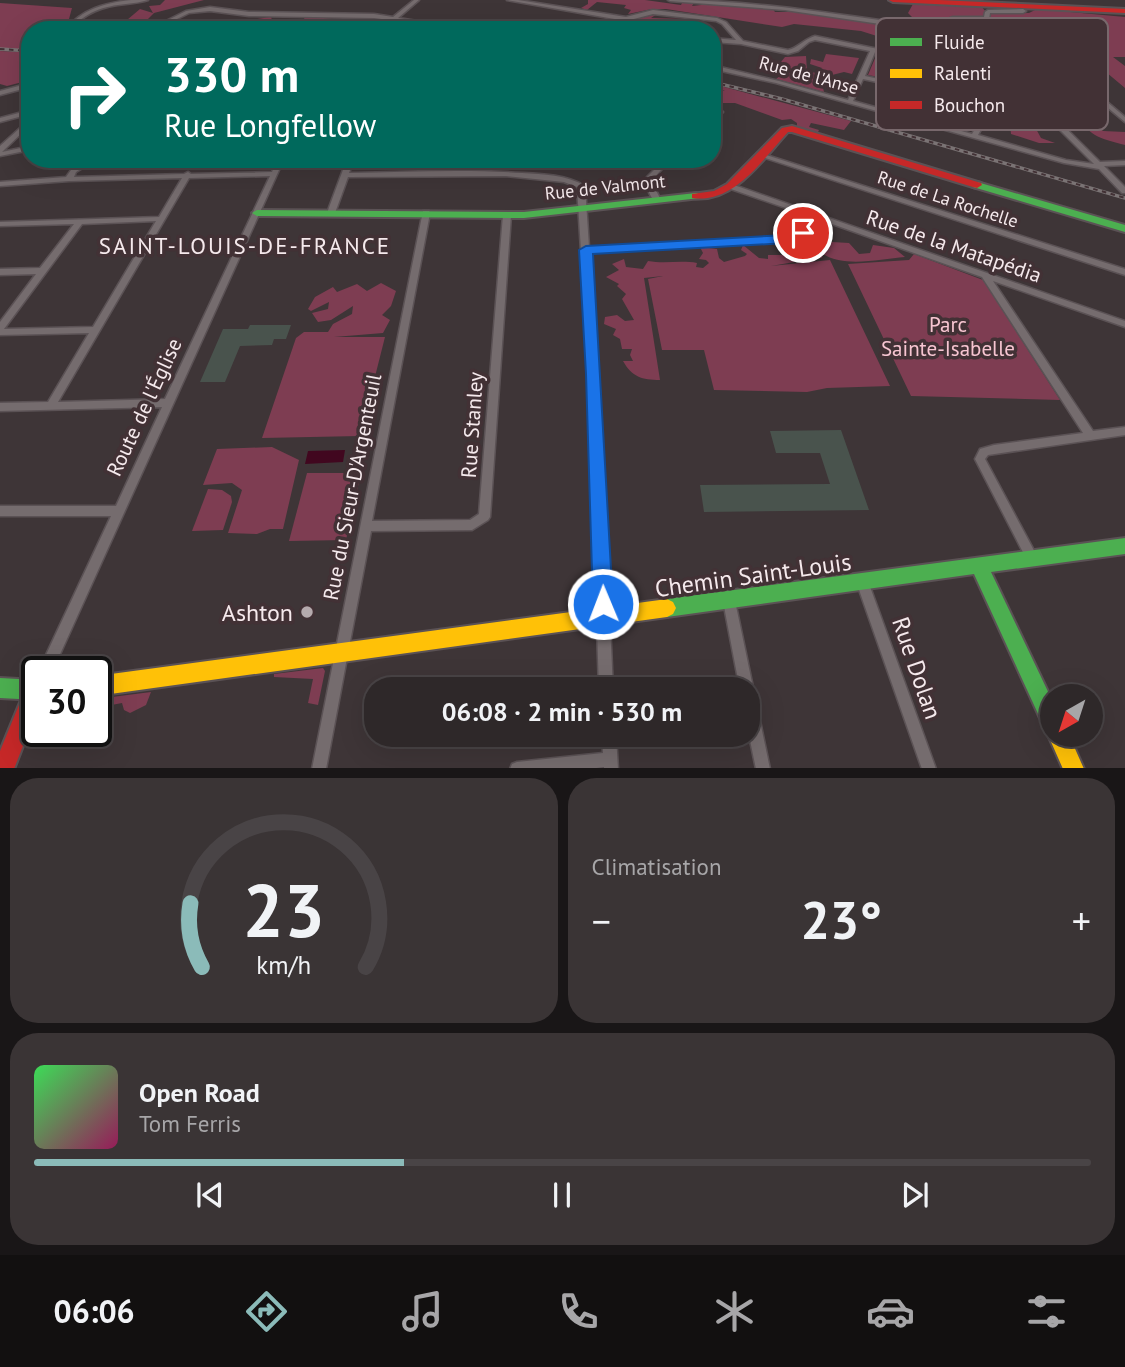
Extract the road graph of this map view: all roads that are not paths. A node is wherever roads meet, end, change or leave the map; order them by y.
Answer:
1 (146, 0) edge
2 (418, 0) edge
3 (509, 0) edge
4 (670, 0) edge
5 (892, 0) edge
6 (1019, 6) edge
7 (1125, 9) edge
8 (986, 18) edge
9 (395, 19) junction
10 (626, 19) joint
11 (75, 21) edge
12 (169, 21) edge
13 (392, 21) edge
14 (409, 21) edge
15 (719, 21) edge
16 (876, 21) edge
17 (721, 22) edge
18 (721, 41) edge
19 (741, 43) junction
20 (873, 51) junction
21 (876, 51) edge
22 (721, 69) edge
23 (861, 77) junction
24 (876, 80) edge
25 (21, 87) edge
26 (0, 93) edge
27 (850, 102) junction
28 (1108, 106) edge
29 (876, 109) edge
30 (21, 114) edge
31 (0, 120) edge
32 (1125, 120) edge
33 (21, 130) edge
34 (952, 130) edge
35 (977, 130) edge
36 (1063, 130) edge
37 (974, 136) junction
38 (21, 149) edge
39 (0, 152) edge
40 (761, 155) junction
41 (1125, 163) edge
42 (1099, 166) junction
43 (78, 168) edge
44 (277, 168) edge
45 (348, 168) edge
46 (660, 168) edge
47 (188, 174) junction
48 (274, 174) junction
49 (345, 176) junction
50 (69, 179) junction
51 (0, 184) edge
52 (731, 187) junction
53 (1125, 191) edge
54 (657, 200) junction
55 (582, 209) junction
56 (257, 213) junction
57 (331, 213) junction
58 (426, 213) junction
59 (507, 215) junction
60 (816, 217) junction
61 (161, 219) junction
62 (80, 221) junction
63 (0, 224) edge
64 (1125, 229) edge
65 (586, 250) junction
66 (41, 271) junction
67 (0, 272) edge
68 (1125, 272) edge
69 (985, 275) junction
70 (1125, 324) edge
71 (0, 330) edge
72 (95, 330) junction
73 (169, 403) junction
74 (51, 405) junction
75 (0, 407) edge
76 (1125, 431) edge
77 (1090, 435) junction
78 (0, 511) edge
79 (120, 511) junction
80 (365, 526) junction
81 (1125, 546) edge
82 (1032, 558) junction
83 (979, 566) junction
84 (863, 583) junction
85 (729, 601) junction
86 (601, 618) junction
87 (341, 654) junction
88 (52, 656) edge
89 (605, 677) edge
90 (744, 677) edge
91 (112, 684) edge
92 (0, 688) edge
93 (21, 689) edge
94 (1040, 696) edge
95 (21, 725) edge
96 (759, 747) edge
97 (1064, 747) edge
98 (611, 764) edge
99 (3, 768) edge
100 (319, 768) edge
101 (517, 768) edge
102 (763, 768) edge
103 (929, 768) edge
104 (1074, 768) edge

1 - 11 street
2 - 9 street
3 - 10 street
4 - 16 street
5 - 7 street
6 - 7 street
6 - 8 street
9 - 12 street
9 - 13 street
9 - 14 street
10 - 15 street
17 - 19 street
18 - 19 street
19 - 20 street
20 - 21 street
20 - 23 street
22 - 27 street, Rue de l'Anse
23 - 24 street
23 - 27 street
25 - 26 street
27 - 29 street, Rue de l'Anse
28 - 32 street
30 - 31 street
33 - 39 street
34 - 37 street, Rue de l'Anse
35 - 37 street
36 - 42 street
37 - 42 street, Rue de l'Anse
38 - 39 street
40 - 52 street
40 - 64 street
40 - 68 street, Rue de La Rochelle
41 - 42 street, Rue de l'Anse
42 - 53 street
43 - 50 street
44 - 48 street, Route de l'Église
45 - 49 street
46 - 54 street
47 - 48 street
47 - 50 street
47 - 61 street
48 - 56 street, Route de l'Église
49 - 55 street
49 - 57 street
50 - 51 street
52 - 54 street, Rue de Valmont
52 - 60 street, Rue de la Matapédia
54 - 55 street, Rue de Valmont
55 - 59 street, Rue de Valmont
55 - 65 street
56 - 57 street, Rue de Valmont
56 - 73 street, Route de l'Église
57 - 58 street, Rue de Valmont
58 - 59 street, Rue de Valmont
58 - 80 street, Rue du Sieur-D'Argenteuil
59 - 80 street, Rue Stanley
60 - 65 street
60 - 69 street, Rue de la Matapédia
61 - 62 street
61 - 72 street
62 - 63 street
62 - 66 street
65 - 86 street
66 - 67 street
66 - 71 street
69 - 70 street, Rue de la Matapédia
69 - 77 street
71 - 72 street
72 - 74 street
73 - 74 street
73 - 79 street, Route de l'Église
74 - 75 street
76 - 77 street
77 - 82 street
78 - 79 street
79 - 88 street, Route de l'Église
80 - 87 street, Rue du Sieur-D'Argenteuil
81 - 82 street, Chemin Saint-Louis
82 - 83 street, Chemin Saint-Louis
83 - 84 street, Chemin Saint-Louis
83 - 94 street
84 - 85 street, Chemin Saint-Louis
84 - 103 street, Rue Dolan
85 - 86 street, Chemin Saint-Louis
85 - 90 street
86 - 87 street, Chemin Saint-Louis
86 - 89 street
87 - 91 street, Chemin Saint-Louis
87 - 100 street, Rue du Sieur-D'Argenteuil
92 - 93 street
95 - 99 street
96 - 102 street
97 - 104 street
98 - 101 street

